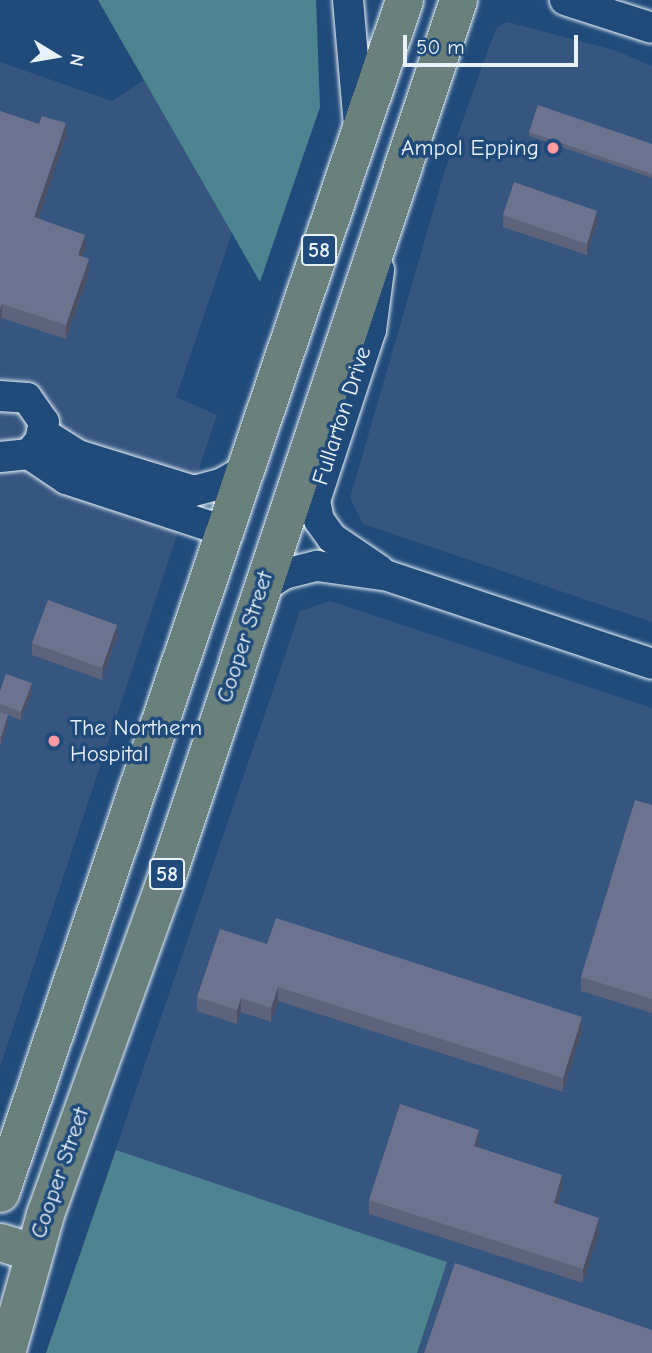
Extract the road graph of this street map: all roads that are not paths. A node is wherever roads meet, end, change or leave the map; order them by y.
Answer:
1 (348, 0) edge
2 (404, 0) edge
3 (458, 0) edge
4 (565, 0) edge
5 (652, 28) edge
6 (359, 129) junction
7 (384, 222) junction
8 (0, 396) edge
9 (24, 448) edge
10 (242, 472) junction
11 (292, 492) junction
12 (223, 531) junction
13 (388, 576) junction
14 (261, 589) junction
15 (652, 664) edge
16 (6, 1164) edge
17 (0, 1193) edge
18 (16, 1247) edge
19 (12, 1285) edge
20 (6, 1353) edge

1 - 6 street
2 - 6 main road, 58
3 - 7 main road, Cooper Street / 58
4 - 5 street
6 - 10 main road, 58
7 - 11 main road, Cooper Street / 58
7 - 13 street, Fullarton Drive
8 - 9 street
9 - 10 street
9 - 12 street
10 - 12 main road, 58
11 - 12 main road
11 - 14 main road, Cooper Street / 58
12 - 16 main road, 58
13 - 14 street, Fullarton Drive
13 - 15 street, Fullarton Drive
14 - 18 main road, Cooper Street / 58
16 - 17 main road, 58
18 - 19 main road, Cooper Street / 58
19 - 20 main road, Cooper Street / 58

